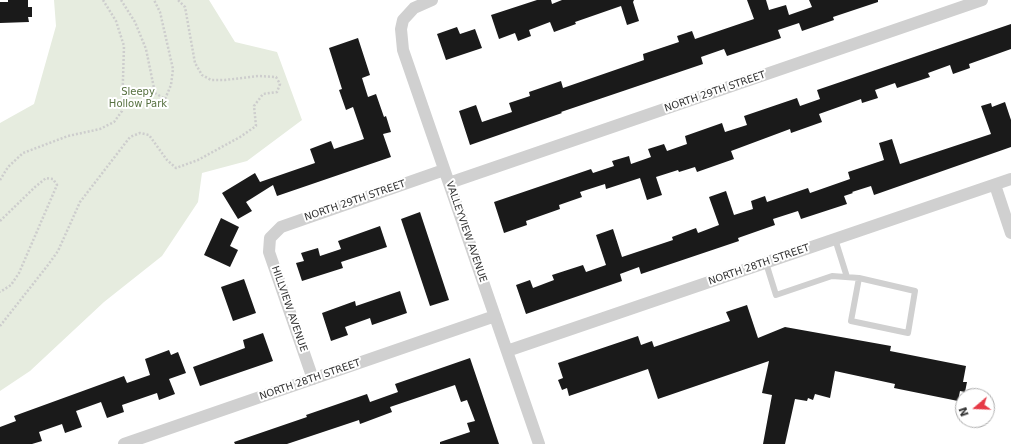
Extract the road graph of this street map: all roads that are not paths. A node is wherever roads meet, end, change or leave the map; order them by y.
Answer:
1 (432, 0) edge
2 (982, 0) edge
3 (444, 170) junction
4 (1011, 179) edge
5 (449, 183) junction
6 (994, 185) junction
7 (1011, 233) edge
8 (270, 238) joint
9 (835, 239) junction
10 (766, 263) junction
11 (846, 277) junction
12 (859, 278) junction
13 (495, 316) junction
14 (507, 351) junction
15 (313, 379) junction
16 (124, 444) edge
17 (539, 444) edge

1 - 3 street, VALLEYVIEW AVENUE
2 - 5 street, NORTH 29TH STREET
3 - 5 street, VALLEYVIEW AVENUE
3 - 8 street, NORTH 29TH STREET
4 - 6 street, NORTH 28TH STREET
5 - 13 street, VALLEYVIEW AVENUE
6 - 7 street
6 - 9 street, NORTH 28TH STREET
8 - 15 street, HILLVIEW AVENUE
9 - 10 street, NORTH 28TH STREET
9 - 11 lane
10 - 11 lane
10 - 14 street, NORTH 28TH STREET
11 - 12 lane
12 - 12 lane
13 - 14 street, VALLEYVIEW AVENUE
13 - 15 street, NORTH 28TH STREET
14 - 17 street, VALLEYVIEW AVENUE
15 - 16 street, NORTH 28TH STREET

